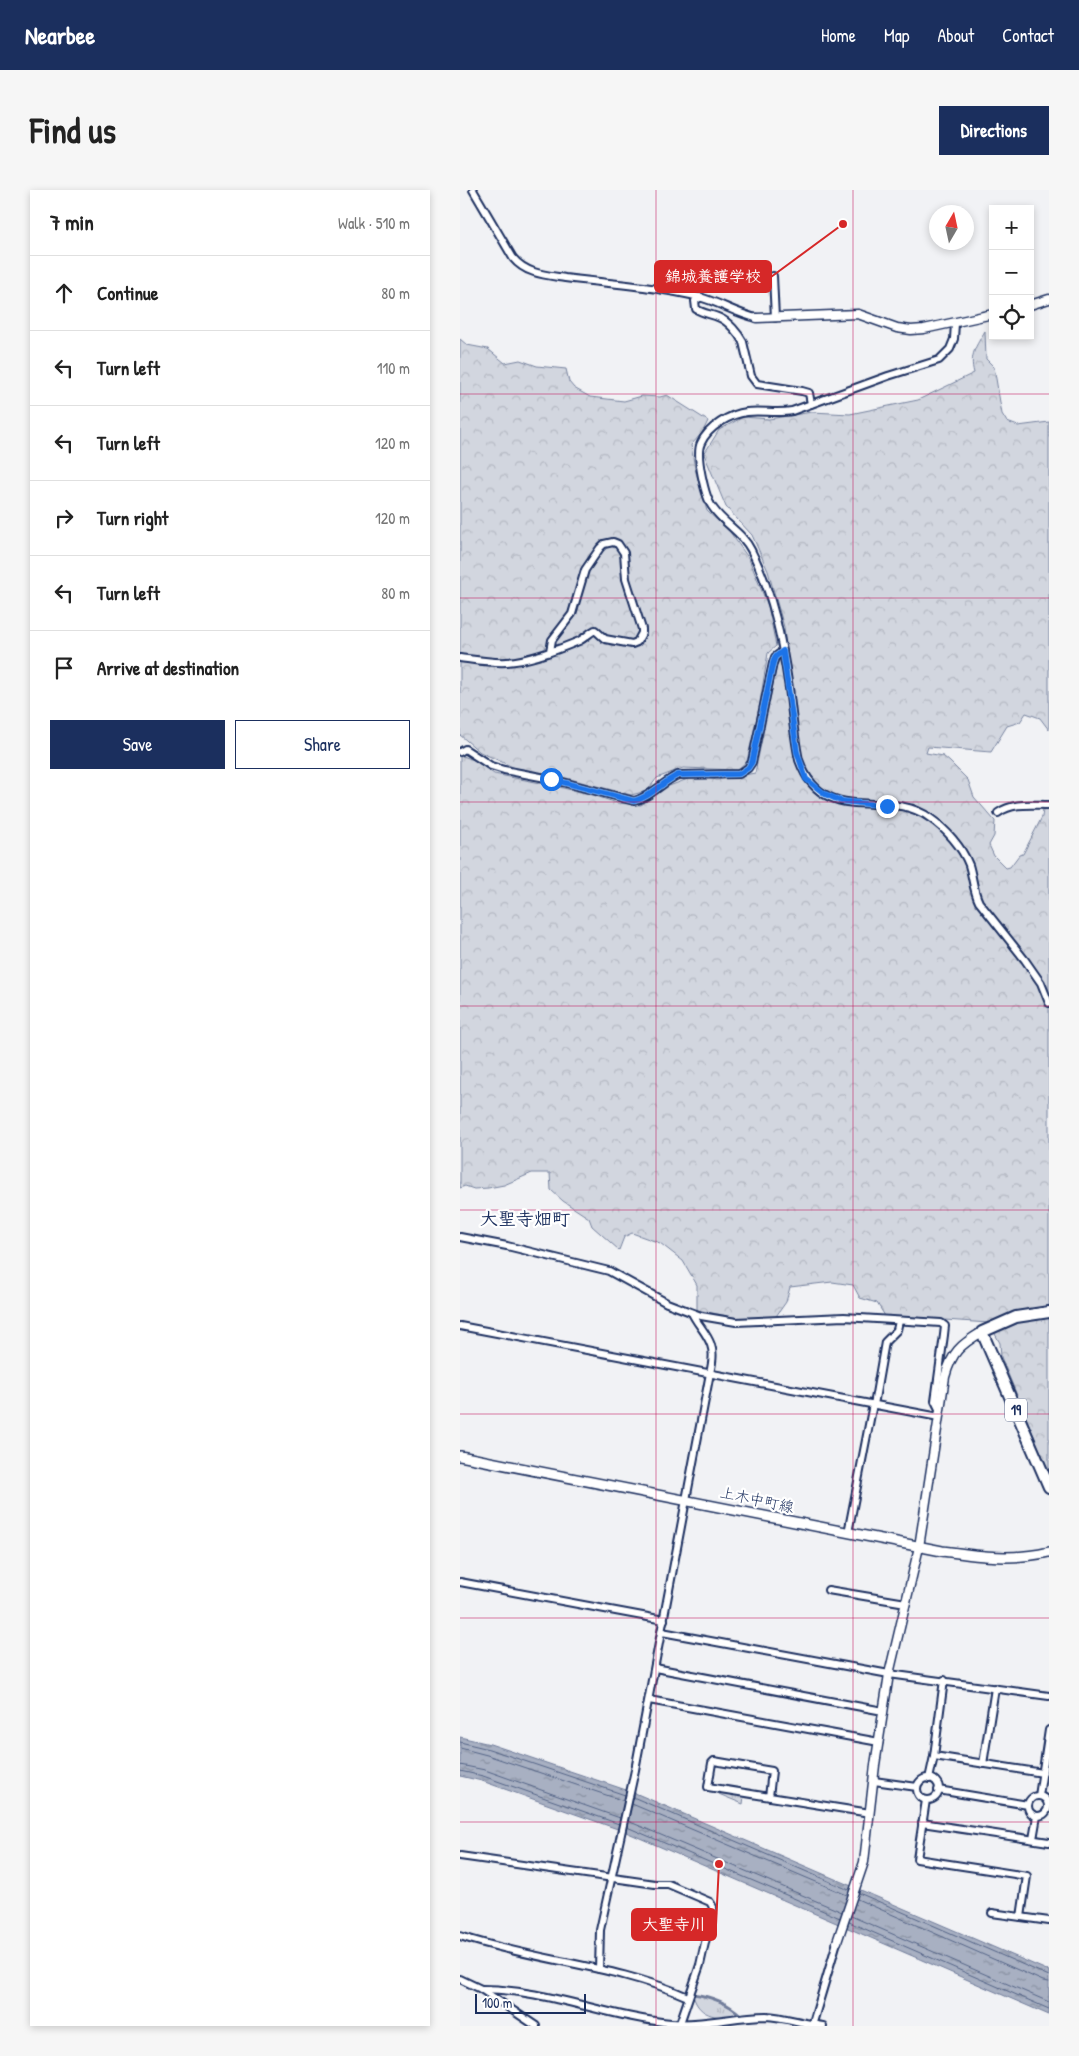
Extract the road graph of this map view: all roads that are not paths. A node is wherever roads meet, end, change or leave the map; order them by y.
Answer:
1 (473, 190) edge
2 (773, 276) dead end
3 (700, 297) junction
4 (1049, 299) edge
5 (1034, 304) edge
6 (989, 315) edge
7 (757, 318) joint
8 (775, 318) junction
9 (955, 323) junction
10 (811, 404) junction
11 (550, 651) junction
12 (783, 651) junction
13 (460, 658) edge
14 (460, 752) edge
15 (1049, 805) edge
16 (998, 813) dead end
17 (1049, 1003) edge
18 (460, 1237) edge
19 (1049, 1312) edge
20 (692, 1313) junction
21 (900, 1321) junction
22 (460, 1326) edge
23 (982, 1332) junction
24 (710, 1373) junction
25 (873, 1404) junction
26 (940, 1414) junction
27 (460, 1456) edge
28 (1049, 1487) edge
29 (687, 1500) junction
30 (848, 1533) junction
31 (919, 1547) junction
32 (1049, 1552) edge
33 (460, 1582) edge
34 (828, 1590) dead end
35 (906, 1603) junction
36 (664, 1620) junction
37 (662, 1632) junction
38 (655, 1668) junction
39 (889, 1674) junction
40 (944, 1680) junction
41 (995, 1688) junction
42 (1049, 1696) edge
43 (649, 1700) junction
44 (883, 1710) junction
45 (1049, 1730) edge
46 (879, 1742) junction
47 (934, 1756) junction
48 (983, 1764) junction
49 (1043, 1773) junction
50 (929, 1779) junction
51 (874, 1781) junction
52 (917, 1787) junction
53 (938, 1790) junction
54 (1039, 1796) junction
55 (769, 1797) junction
56 (926, 1800) junction
57 (1028, 1804) junction
58 (1049, 1807) edge
59 (870, 1813) junction
60 (1037, 1816) junction
61 (922, 1823) junction
62 (1033, 1839) junction
63 (1049, 1842) edge
64 (460, 1856) edge
65 (610, 1878) junction
66 (992, 1913) dead end
67 (1021, 1917) junction
68 (1049, 1921) edge
69 (460, 1936) edge
70 (838, 1942) joint
71 (599, 1969) junction
72 (460, 1979) edge
73 (481, 1989) junction
74 (688, 1997) junction
75 (680, 2024) junction
76 (812, 2025) edge
77 (536, 2026) edge
78 (823, 2026) edge

1 - 3 street
2 - 8 street
3 - 7 street
3 - 10 street
4 - 5 street
6 - 9 street
7 - 8 street
8 - 9 street
9 - 10 street
10 - 12 street
11 - 11 street
11 - 13 street
12 - 14 street
12 - 17 street
15 - 16 street
18 - 20 street
19 - 23 main road
20 - 21 street
20 - 24 street
21 - 25 street
21 - 26 street
22 - 24 street
23 - 26 street
23 - 28 main road, 19
24 - 25 street
24 - 29 street
25 - 26 street
25 - 30 street
26 - 31 street
27 - 29 main road, 上木中町線
29 - 30 main road, 上木中町線
29 - 36 street
30 - 31 main road, 上木中町線
31 - 32 main road, 上木中町線
31 - 35 street
33 - 36 street
34 - 35 street
35 - 39 street
36 - 37 street
37 - 38 street
37 - 39 street
38 - 43 street
38 - 44 street
39 - 40 street
39 - 44 street
40 - 41 street
40 - 47 street
41 - 42 street
41 - 48 street
43 - 46 street
43 - 65 street
44 - 46 street
45 - 49 street
46 - 51 street
47 - 48 street
47 - 50 street
48 - 49 street
49 - 54 street
50 - 52 street
50 - 53 street
51 - 52 street
51 - 59 street
52 - 56 street
53 - 56 street
53 - 57 street
54 - 57 street
54 - 58 street
55 - 55 street
55 - 59 street
56 - 61 street
57 - 60 street
58 - 60 street
59 - 70 street
60 - 62 street
61 - 62 street
61 - 67 street
62 - 63 street
64 - 65 street
65 - 71 street
65 - 74 street
66 - 67 street
67 - 68 street
69 - 71 street
70 - 76 street
71 - 74 street
72 - 73 street
73 - 75 street
73 - 77 street
74 - 75 street
75 - 76 street
76 - 78 street

